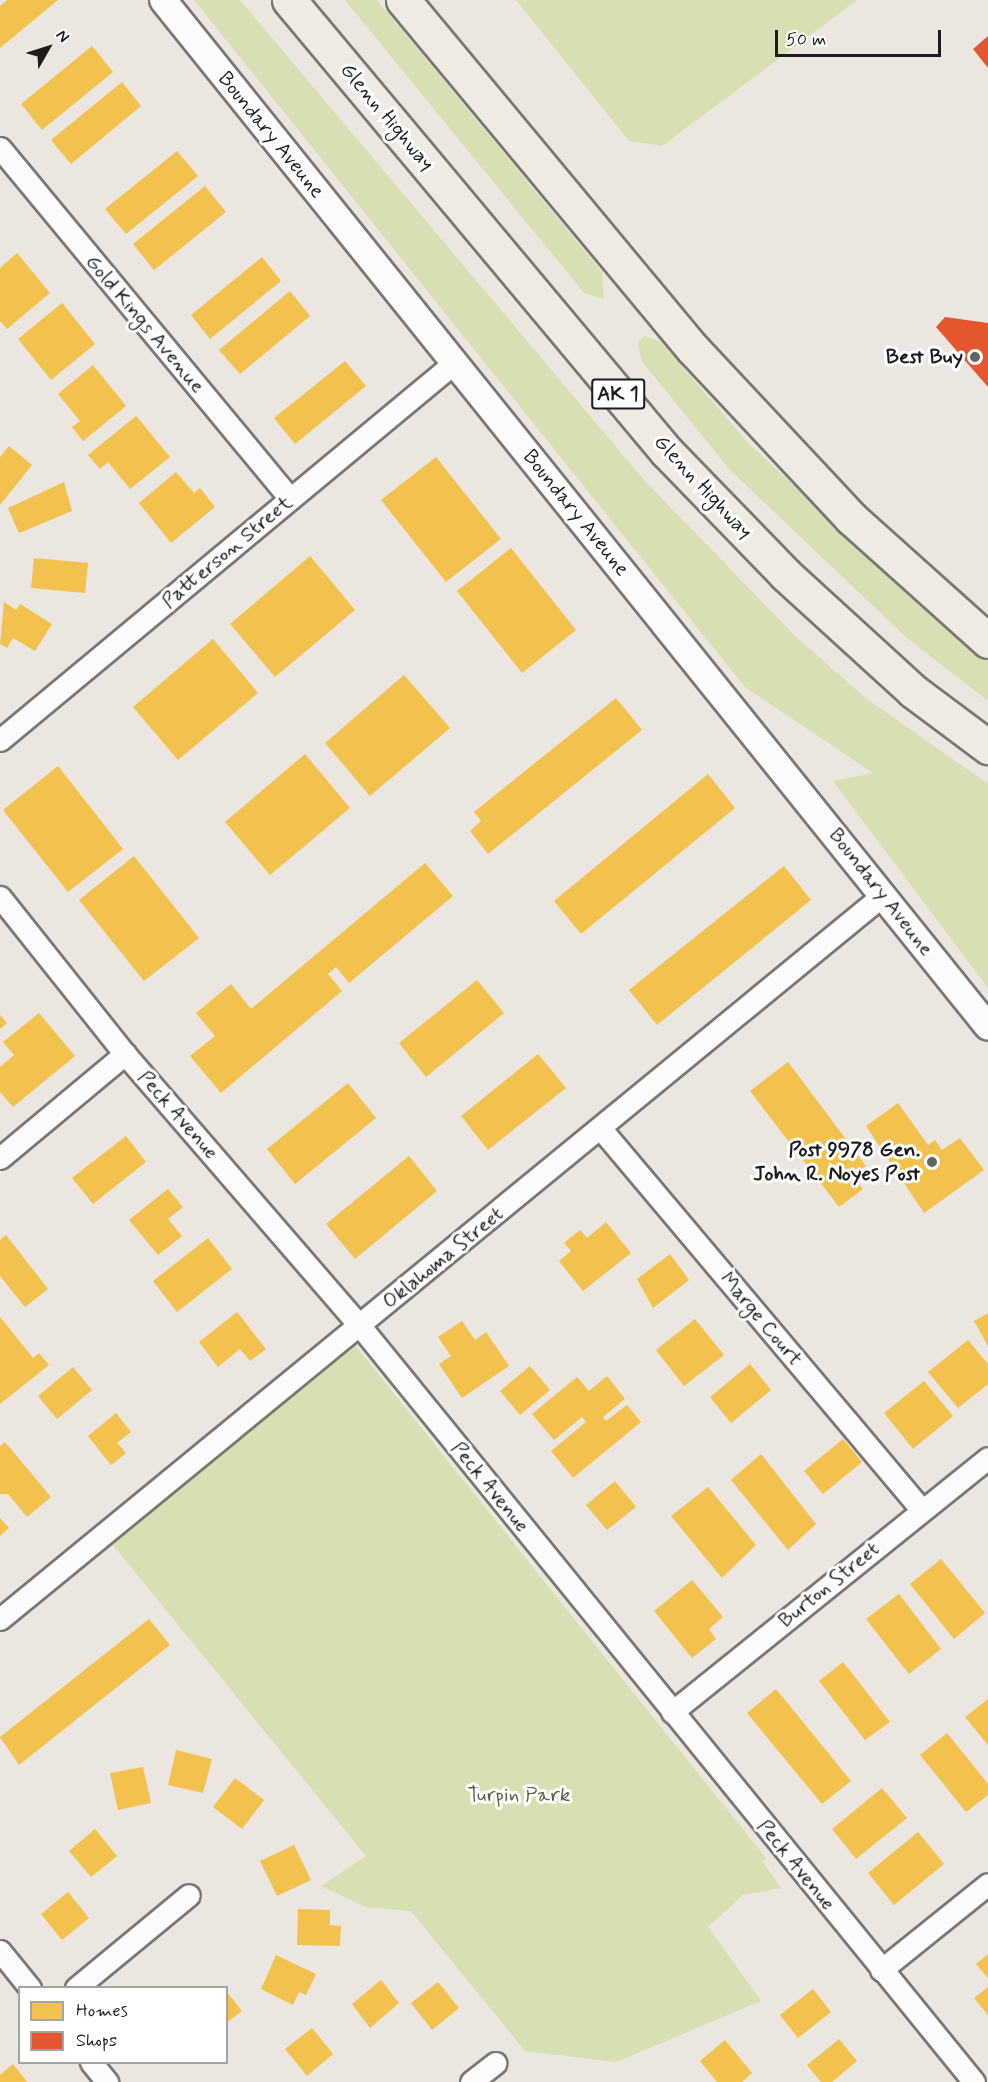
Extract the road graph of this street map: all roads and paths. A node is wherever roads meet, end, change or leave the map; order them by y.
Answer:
1 (163, 0) edge
2 (289, 0) edge
3 (403, 0) edge
4 (0, 148) edge
5 (454, 363) junction
6 (290, 499) junction
7 (988, 641) edge
8 (0, 740) edge
9 (988, 747) edge
10 (883, 895) junction
11 (0, 897) edge
12 (988, 1027) edge
13 (126, 1054) junction
14 (601, 1129) junction
15 (0, 1158) edge
16 (360, 1326) junction
17 (988, 1458) edge
18 (922, 1509) junction
19 (0, 1619) edge
20 (672, 1713) junction
21 (988, 1884) edge
22 (189, 1895) dead end
23 (0, 1951) edge
24 (881, 1970) junction
25 (28, 1986) edge
26 (78, 1986) edge
27 (495, 2063) dead end
28 (93, 2064) edge
29 (107, 2082) edge
30 (471, 2082) edge
31 (974, 2082) edge

1 - 5 street, Boundary Aveune
2 - 9 highway, Glenn Highway / AK 1
3 - 7 highway
4 - 6 street, Gold Kings Avenue
5 - 6 street, Patterson Street
5 - 10 street, Boundary Aveune
6 - 8 street, Patterson Street
10 - 12 street, Boundary Aveune
10 - 14 street, Oklahoma Street
11 - 13 street, Peck Avenue
13 - 15 street
13 - 16 street, Peck Avenue
14 - 16 street, Oklahoma Street
14 - 18 street, Marge Court
16 - 19 street, Oklahoma Street
16 - 20 street, Peck Avenue
17 - 18 street, Burton Street
18 - 20 street, Burton Street
20 - 24 street, Peck Avenue
21 - 24 street
22 - 26 street
23 - 25 street
24 - 31 street, Peck Avenue
27 - 30 street
28 - 29 street

